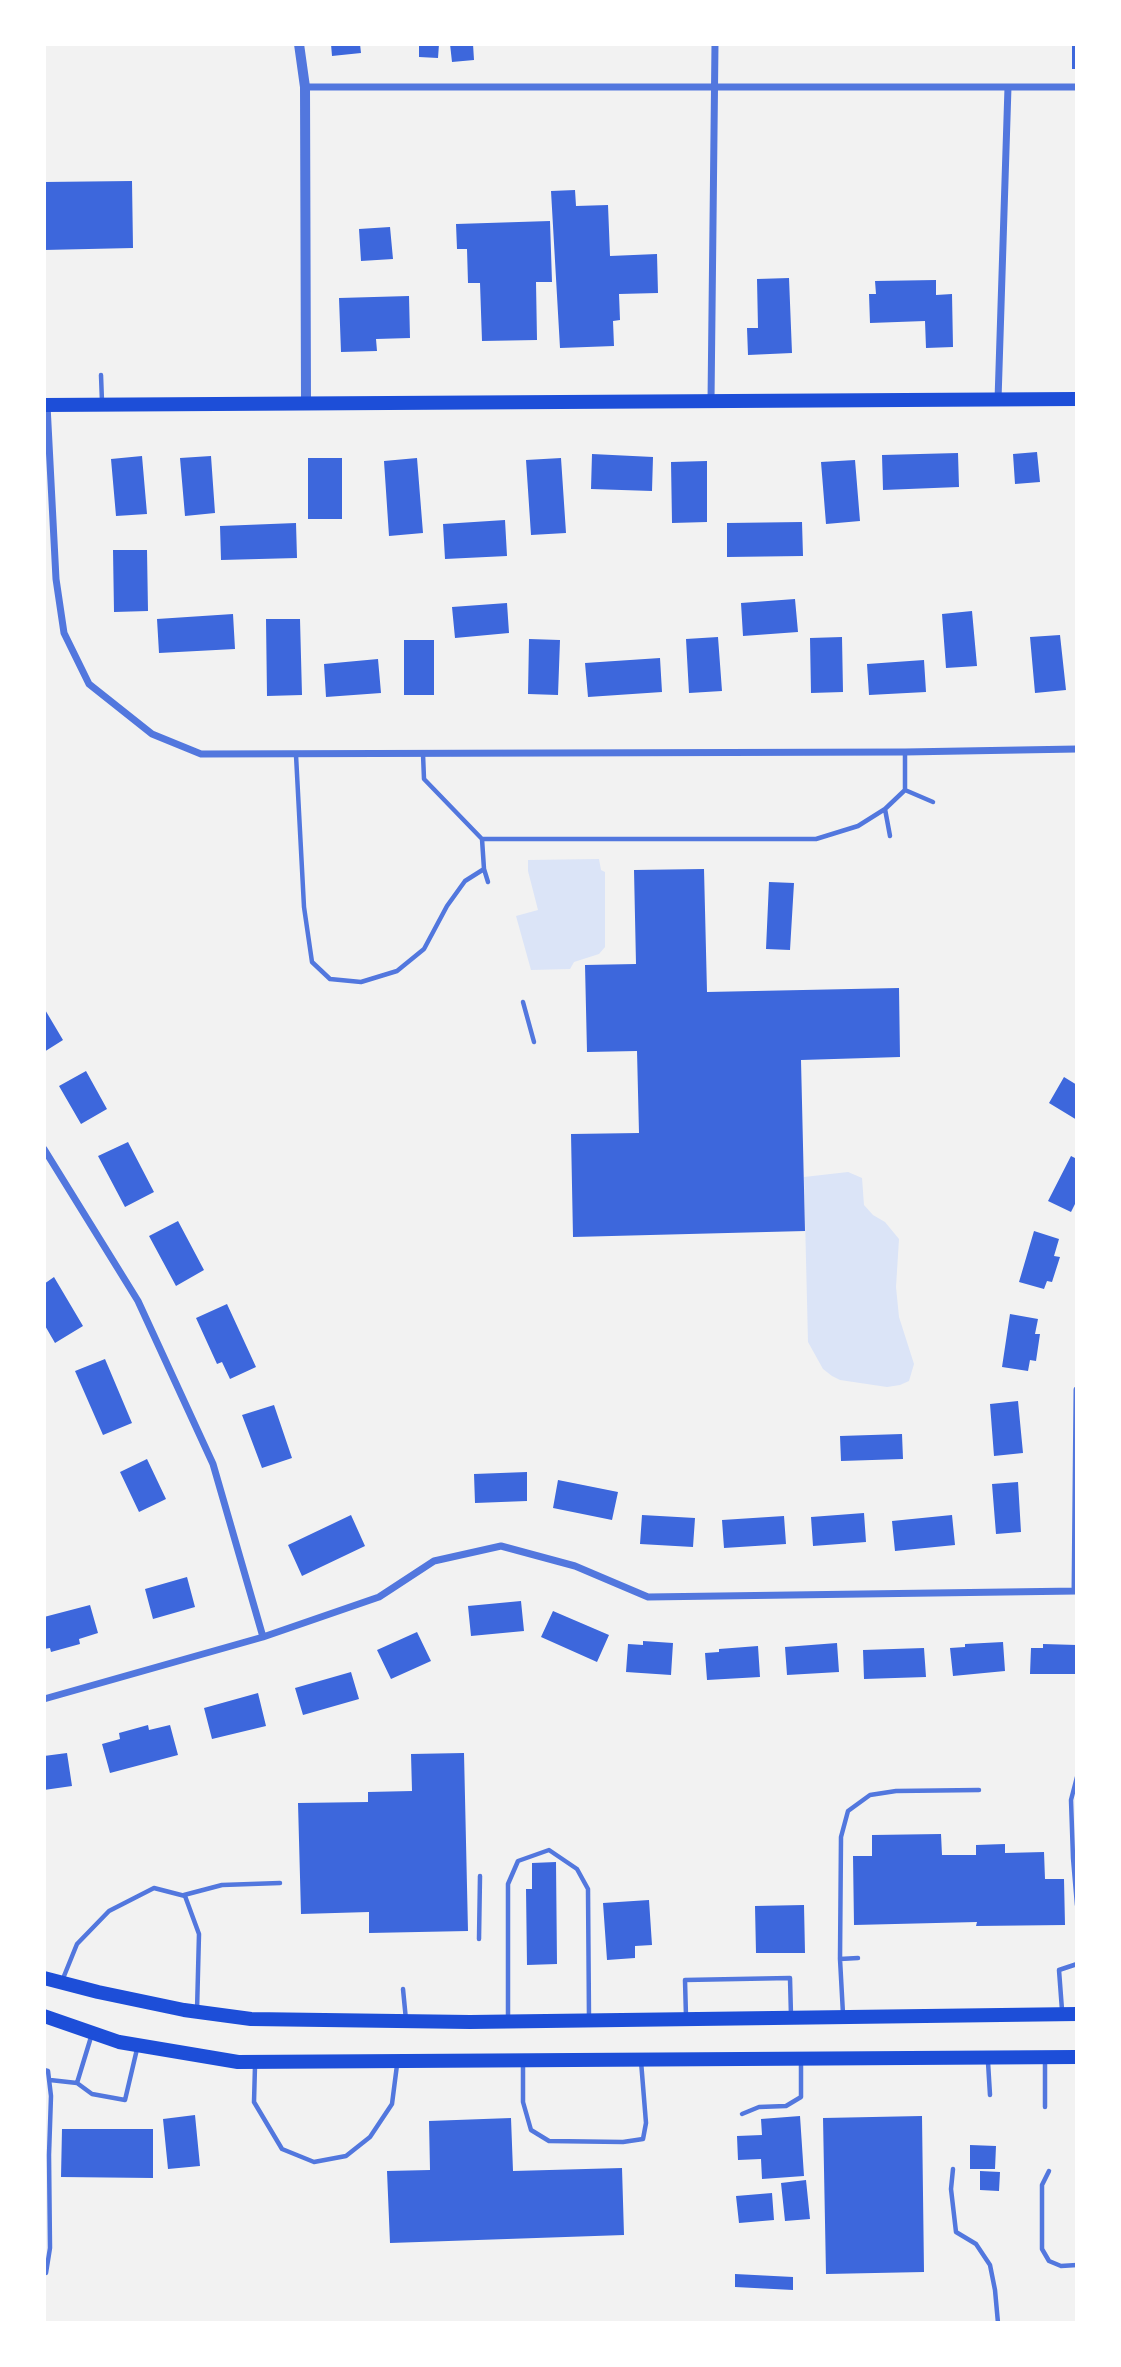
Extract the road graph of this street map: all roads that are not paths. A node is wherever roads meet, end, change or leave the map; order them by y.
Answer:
1 (299, 44) edge
2 (715, 44) edge
3 (716, 86) junction
4 (305, 87) junction
5 (1007, 87) junction
6 (1077, 87) edge
7 (101, 375) dead end
8 (1077, 399) edge
9 (998, 400) junction
10 (711, 401) junction
11 (306, 403) junction
12 (102, 404) junction
13 (45, 405) edge
14 (1077, 749) edge
15 (905, 752) junction
16 (423, 754) junction
17 (296, 755) junction
18 (905, 790) junction
19 (933, 802) dead end
20 (885, 809) junction
21 (890, 836) dead end
22 (481, 839) junction
23 (484, 869) junction
24 (488, 882) dead end
25 (523, 1002) dead end
26 (534, 1042) dead end
27 (44, 1149) edge
28 (1077, 1390) edge
29 (1076, 1591) edge
30 (263, 1637) junction
31 (44, 1699) edge
32 (1077, 1777) edge
33 (979, 1790) dead end
34 (480, 1876) dead end
35 (280, 1883) dead end
36 (184, 1896) junction
37 (1077, 1905) edge
38 (479, 1939) dead end
39 (858, 1958) dead end
40 (840, 1959) junction
41 (1077, 1965) edge
42 (44, 1978) edge
43 (61, 1982) junction
44 (403, 1989) dead end
45 (197, 2011) junction
46 (1062, 2014) junction
47 (1077, 2014) edge
48 (44, 2016) edge
49 (843, 2016) junction
50 (791, 2017) junction
51 (686, 2019) junction
52 (589, 2020) junction
53 (406, 2021) junction
54 (508, 2021) junction
55 (93, 2033) junction
56 (138, 2045) junction
57 (988, 2057) junction
58 (1045, 2057) junction
59 (1077, 2057) edge
60 (641, 2059) junction
61 (801, 2059) junction
62 (523, 2060) junction
63 (398, 2061) junction
64 (255, 2062) junction
65 (44, 2070) edge
66 (49, 2080) junction
67 (77, 2082) junction
68 (990, 2095) dead end
69 (1045, 2107) dead end
70 (742, 2114) dead end
71 (953, 2169) dead end
72 (1049, 2171) dead end
73 (1077, 2265) edge
74 (44, 2273) edge
75 (998, 2323) edge

1 - 4 street
2 - 3 street
3 - 4 street
3 - 5 street
3 - 10 street
4 - 11 street
5 - 6 street
5 - 9 street
7 - 12 lane
8 - 9 main road
9 - 10 main road
10 - 11 main road
11 - 12 main road
12 - 13 main road
13 - 17 street
14 - 15 street
15 - 16 street
15 - 18 lane
16 - 17 street
16 - 22 lane
17 - 23 lane
18 - 19 lane
18 - 20 lane
20 - 21 lane
20 - 22 lane
22 - 23 lane
23 - 24 lane
25 - 26 lane
27 - 30 street
28 - 29 street
29 - 30 street
30 - 31 street
32 - 37 lane
33 - 40 lane
34 - 38 lane
35 - 36 lane
36 - 43 lane
36 - 45 lane
39 - 40 lane
40 - 49 lane
41 - 46 lane
42 - 43 main road
43 - 45 main road
44 - 53 lane
45 - 53 main road
46 - 47 main road
46 - 49 main road
48 - 55 main road
49 - 50 main road
50 - 51 main road
50 - 51 lane
51 - 52 main road
52 - 54 main road
52 - 54 lane
53 - 54 main road
55 - 56 main road
55 - 67 lane
56 - 64 main road
56 - 67 lane
57 - 58 main road
57 - 61 main road
57 - 68 lane
58 - 59 main road
58 - 69 lane
60 - 61 main road
60 - 62 main road
60 - 62 lane
61 - 70 lane
62 - 63 main road
63 - 64 main road
63 - 64 lane
65 - 66 lane
66 - 67 lane
66 - 74 lane
71 - 75 lane
72 - 73 lane

